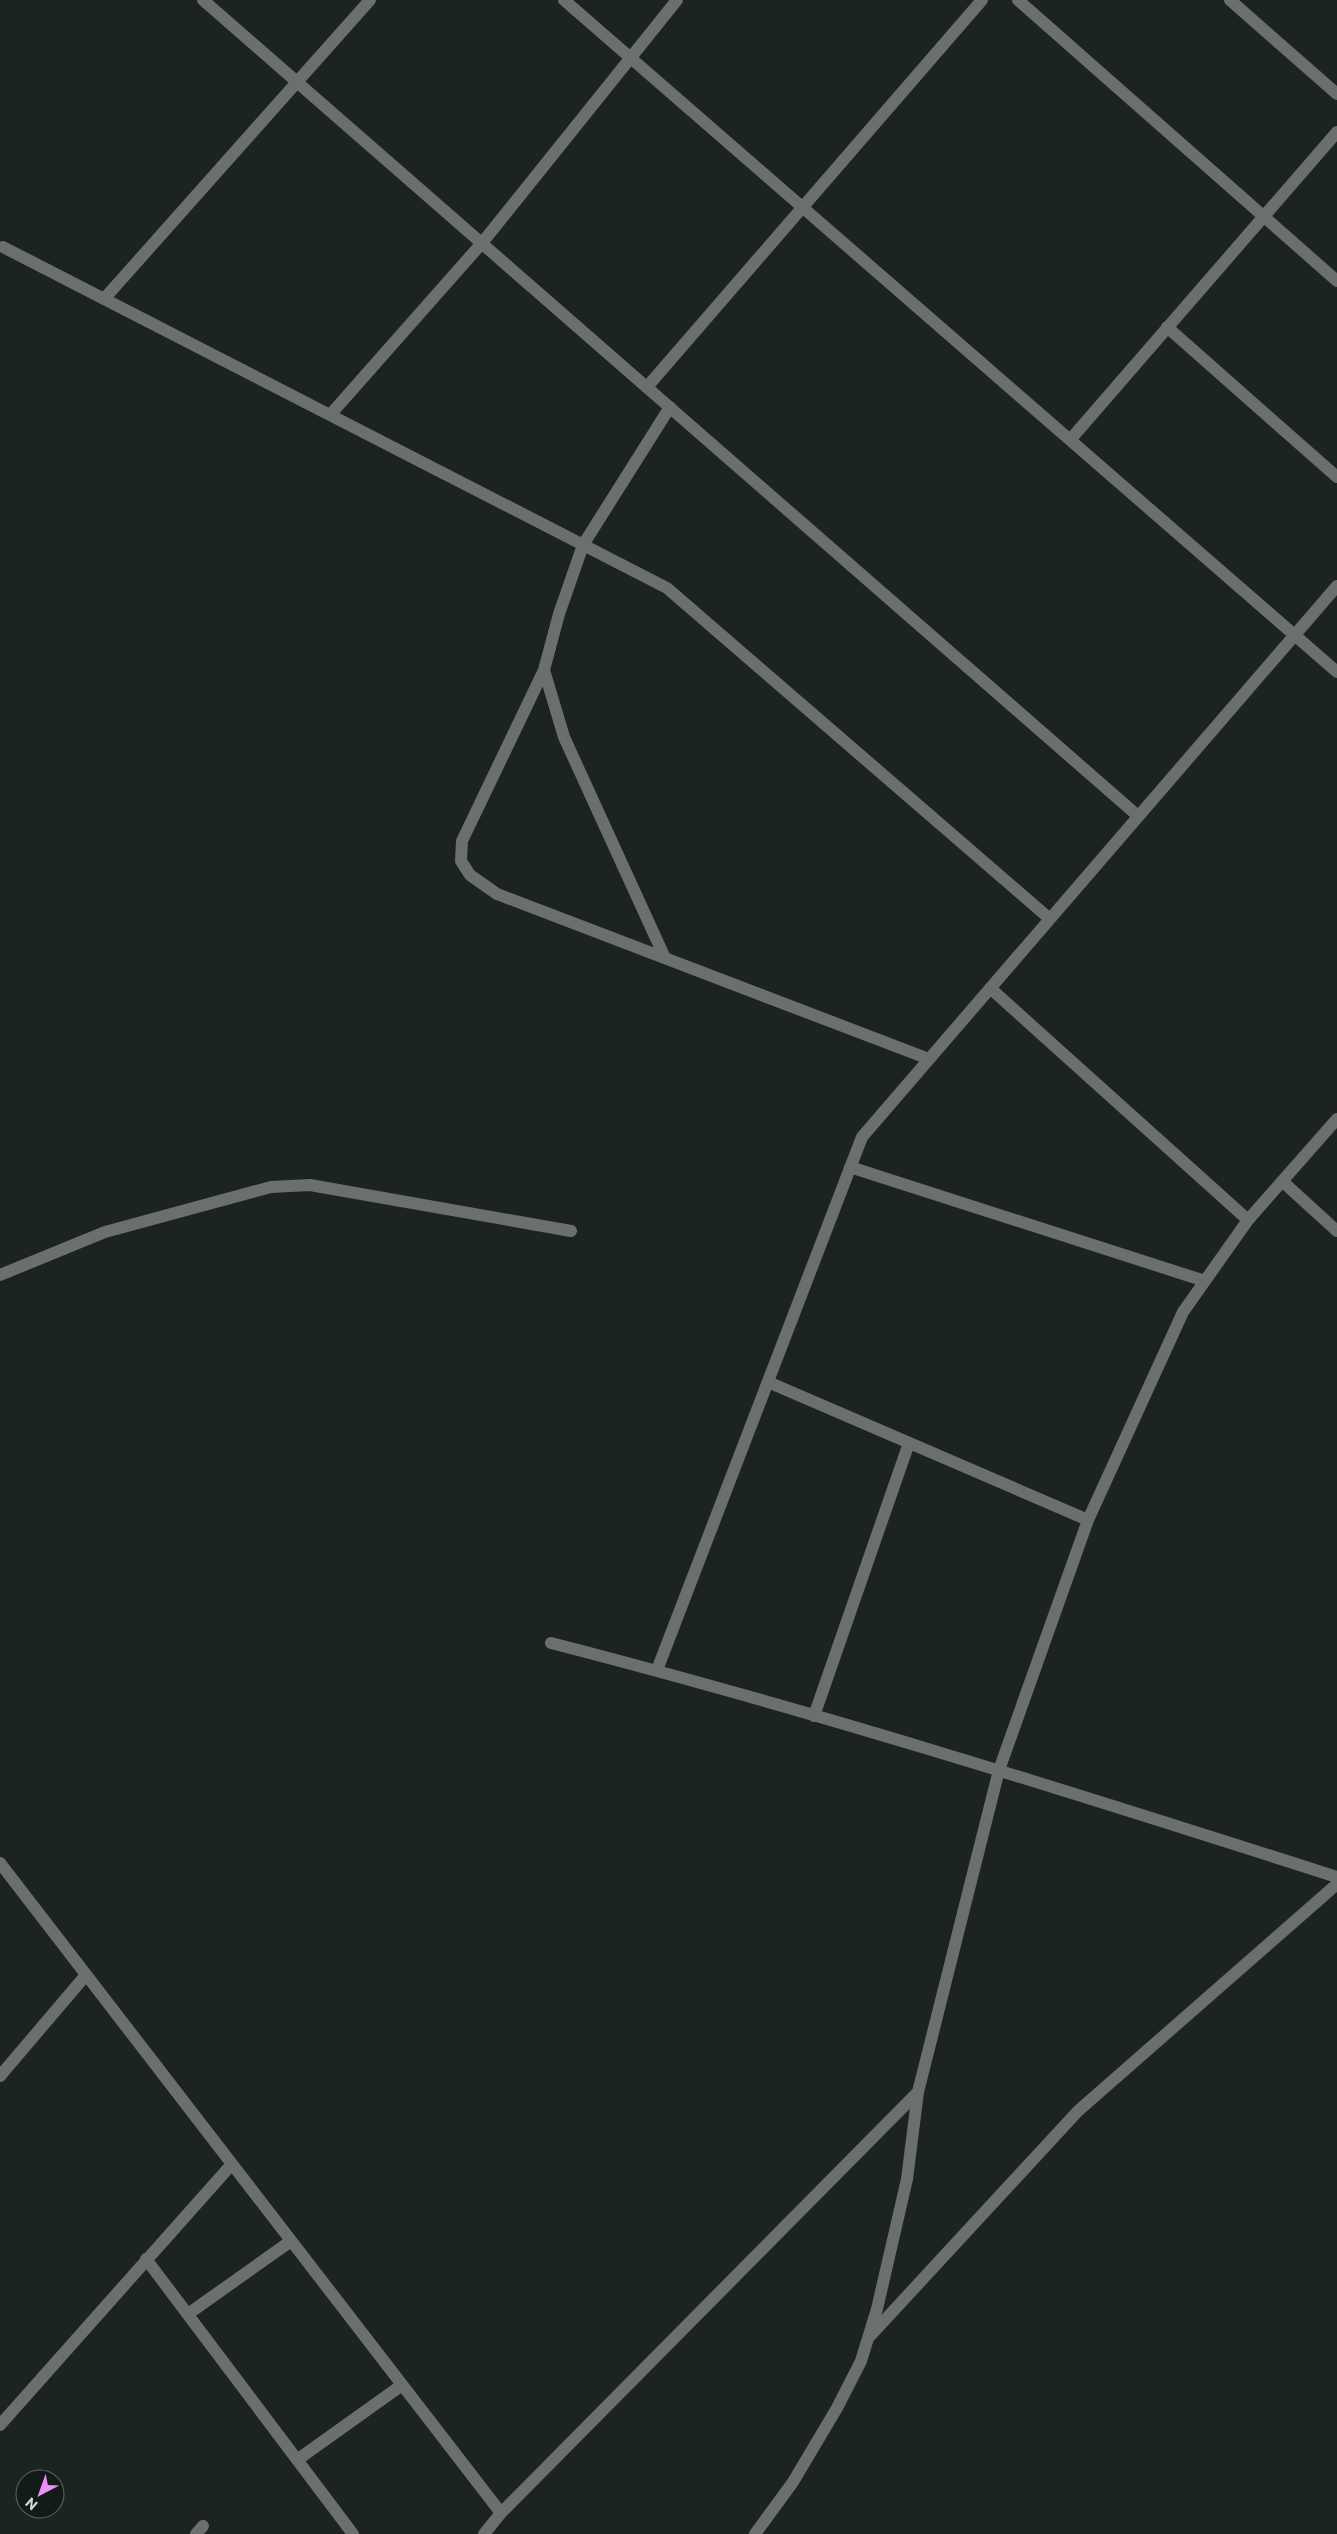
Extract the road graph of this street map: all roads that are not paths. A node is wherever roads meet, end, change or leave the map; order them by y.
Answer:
1 (203, 0) edge
2 (370, 0) edge
3 (564, 0) edge
4 (677, 0) edge
5 (982, 0) edge
6 (1018, 0) edge
7 (1230, 0) edge
8 (629, 57) junction
9 (297, 82) junction
10 (1337, 93) edge
11 (1337, 132) edge
12 (802, 208) junction
13 (1263, 216) junction
14 (482, 243) junction
15 (3, 247) dead end
16 (1337, 281) edge
17 (104, 299) junction
18 (1167, 327) junction
19 (646, 387) junction
20 (670, 407) junction
21 (330, 415) junction
22 (1070, 440) junction
23 (1337, 477) edge
24 (583, 546) junction
25 (1337, 586) edge
26 (1294, 635) junction
27 (544, 670) junction
28 (1337, 672) edge
29 (1138, 816) junction
30 (1050, 919) junction
31 (665, 958) junction
32 (990, 988) junction
33 (929, 1059) junction
34 (1337, 1119) edge
35 (850, 1167) junction
36 (1282, 1181) junction
37 (1248, 1220) junction
38 (572, 1230) dead end
39 (1337, 1231) edge
40 (0, 1275) edge
41 (1205, 1281) junction
42 (768, 1382) junction
43 (909, 1443) junction
44 (1088, 1520) junction
45 (551, 1643) dead end
46 (657, 1670) junction
47 (814, 1716) junction
48 (998, 1770) junction
49 (0, 1863) edge
50 (1337, 1877) edge
51 (1337, 1884) edge
52 (86, 1975) junction
53 (1, 2074) edge
54 (918, 2092) junction
55 (232, 2164) junction
56 (291, 2241) junction
57 (146, 2259) junction
58 (188, 2314) junction
59 (868, 2338) junction
60 (402, 2385) junction
61 (0, 2425) edge
62 (297, 2460) junction
63 (501, 2513) junction
64 (353, 2534) edge
65 (484, 2534) edge
66 (755, 2534) edge

1 - 9 street
2 - 9 street
3 - 8 street
4 - 8 street
5 - 12 street
6 - 13 street
7 - 10 street
8 - 12 street
8 - 14 street
9 - 14 street
9 - 17 street
11 - 13 street
12 - 19 street
12 - 22 street
13 - 16 street
13 - 18 street
14 - 19 street
14 - 21 street
15 - 17 street
17 - 21 street
18 - 22 street
18 - 23 street
19 - 20 street
20 - 24 street
20 - 29 street
21 - 24 street
22 - 26 street
24 - 27 street
24 - 30 street
25 - 26 street
26 - 28 street
26 - 29 street
27 - 31 street
27 - 31 street
29 - 30 street
30 - 32 street
31 - 33 street
32 - 33 street
32 - 37 street
33 - 35 street
34 - 36 street
35 - 41 street
35 - 42 street
36 - 37 street
36 - 39 street
37 - 41 street
38 - 40 street
41 - 44 street
42 - 43 street
42 - 46 street
43 - 44 street
43 - 47 street
44 - 48 street
45 - 46 street
46 - 47 street
47 - 48 street
48 - 50 street
48 - 54 street
49 - 52 street
51 - 59 street
52 - 53 street
52 - 55 street
54 - 59 street
54 - 63 street
55 - 56 street
55 - 57 street
56 - 58 street
56 - 60 street
57 - 58 street
57 - 61 street
58 - 62 street
59 - 66 street
60 - 62 street
60 - 63 street
62 - 64 street
63 - 65 street

